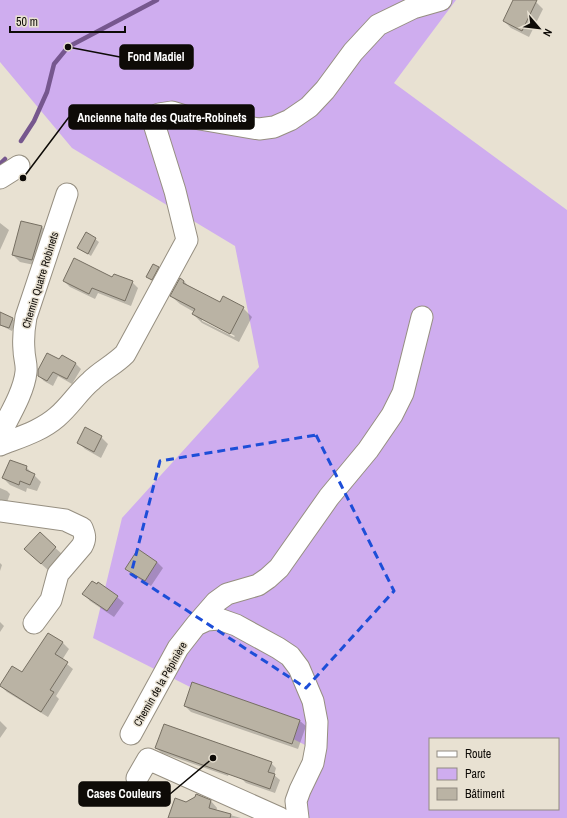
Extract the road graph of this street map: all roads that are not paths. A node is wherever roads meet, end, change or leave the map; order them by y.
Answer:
1 (442, 0) edge
2 (19, 166) dead end
3 (0, 178) edge
4 (67, 194) dead end
5 (422, 317) dead end
6 (0, 434) edge
7 (0, 445) edge
8 (0, 511) edge
9 (34, 623) dead end
10 (196, 625) junction
11 (131, 734) dead end
12 (137, 778) dead end
13 (280, 818) edge
14 (298, 818) edge

1 - 7 street
2 - 3 street
4 - 6 street, Chemin Quatre Robinets
5 - 10 street, Chemin de la Pépinière
8 - 9 street
10 - 11 street, Chemin de la Pépinière
10 - 14 street
12 - 13 street

